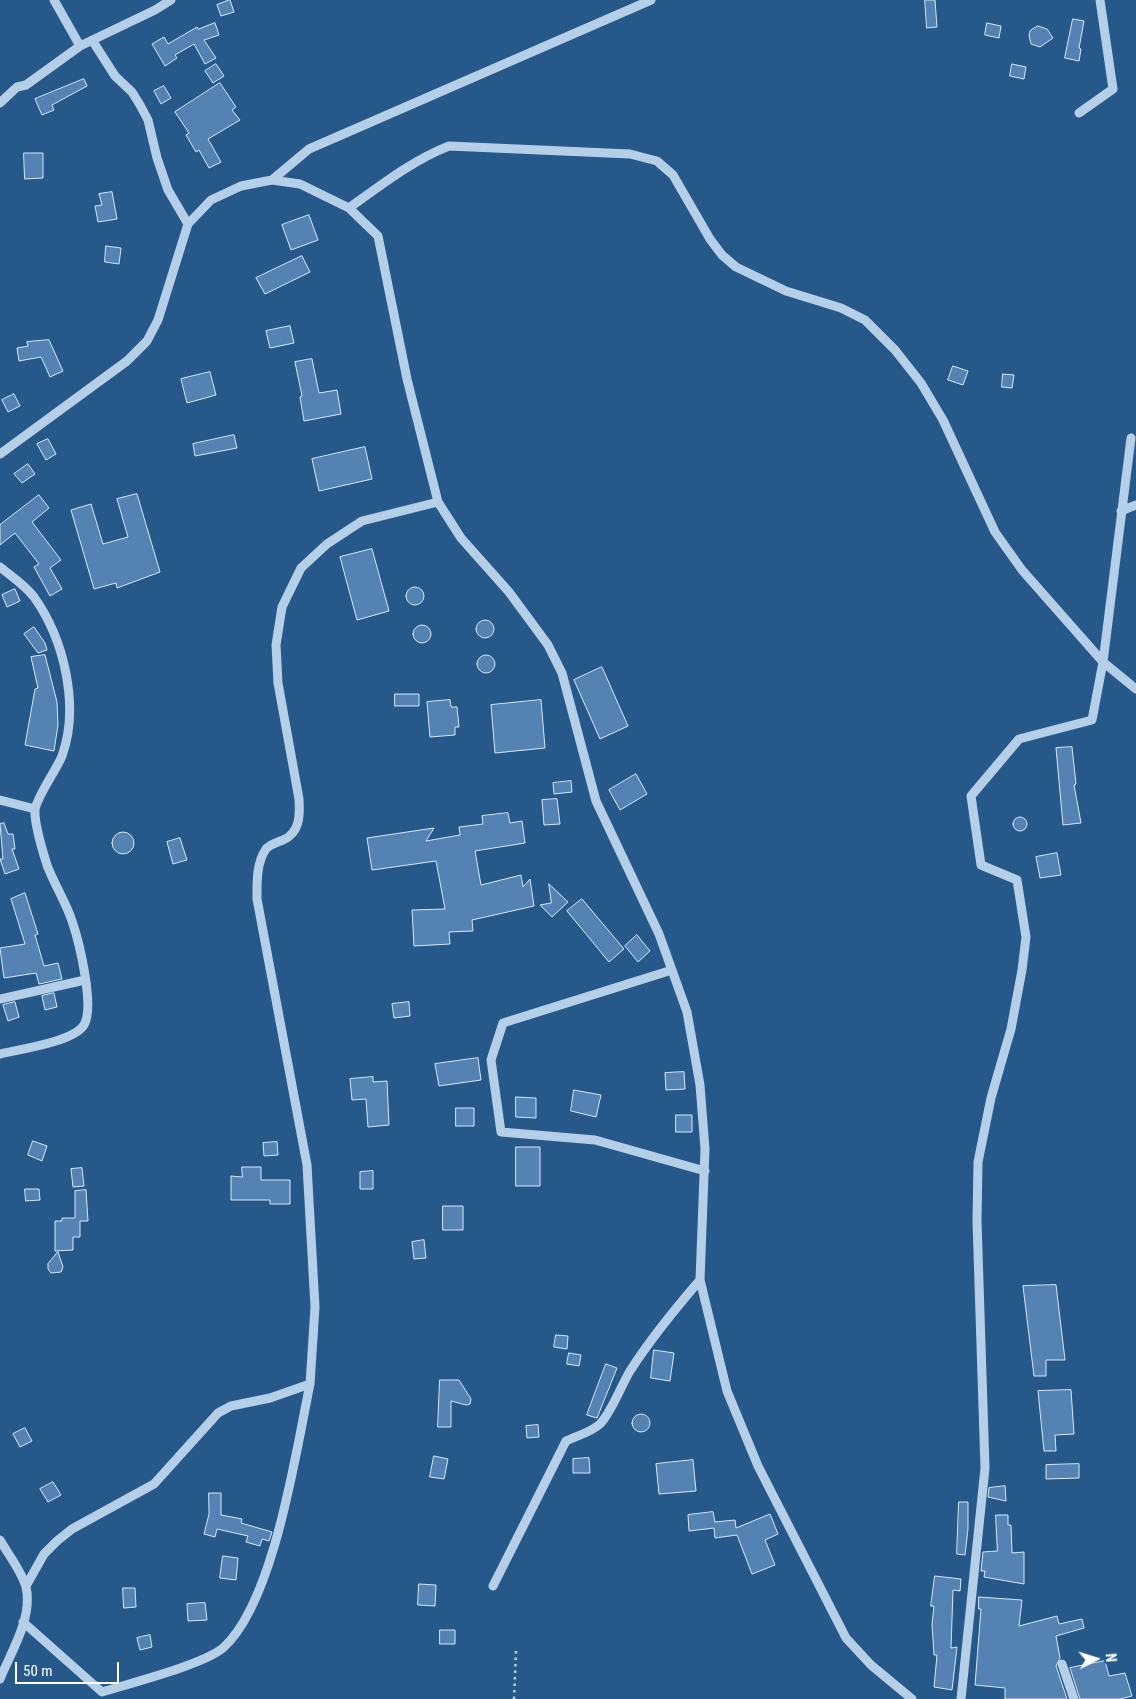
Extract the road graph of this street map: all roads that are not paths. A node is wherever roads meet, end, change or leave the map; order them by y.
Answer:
1 (54, 0) edge
2 (170, 0) edge
3 (650, 0) edge
4 (1100, 0) edge
5 (92, 40) junction
6 (80, 46) junction
7 (0, 103) edge
8 (1079, 113) dead end
9 (272, 180) junction
10 (349, 208) junction
11 (188, 224) junction
12 (1130, 438) dead end
13 (0, 454) edge
14 (438, 502) junction
15 (1136, 505) edge
16 (1121, 511) junction
17 (0, 567) edge
18 (1103, 662) junction
19 (1136, 689) edge
20 (0, 800) edge
21 (35, 809) junction
22 (672, 970) junction
23 (85, 980) junction
24 (0, 999) edge
25 (0, 1054) edge
26 (704, 1171) junction
27 (700, 1280) junction
28 (310, 1384) junction
29 (0, 1540) edge
30 (26, 1586) junction
31 (493, 1586) dead end
32 (24, 1622) junction
33 (1062, 1664) dead end
34 (0, 1679) edge
35 (104, 1696) edge
36 (912, 1699) edge
37 (961, 1699) edge
38 (1074, 1699) edge

1 - 6 street
2 - 5 street
3 - 9 street
4 - 8 street
5 - 6 street
5 - 11 street
6 - 7 street
9 - 10 street
9 - 11 street
10 - 14 street
10 - 18 street
11 - 13 street
12 - 16 street
14 - 22 street
14 - 28 street
15 - 16 street
16 - 18 street
17 - 21 street
18 - 19 street
18 - 37 street
20 - 21 street
21 - 23 street
22 - 26 street
22 - 26 street
23 - 24 street
23 - 25 street
26 - 27 street
27 - 31 street
27 - 36 street
28 - 30 street
28 - 35 street
29 - 30 street
30 - 32 street
32 - 34 street
32 - 35 street
33 - 38 street

